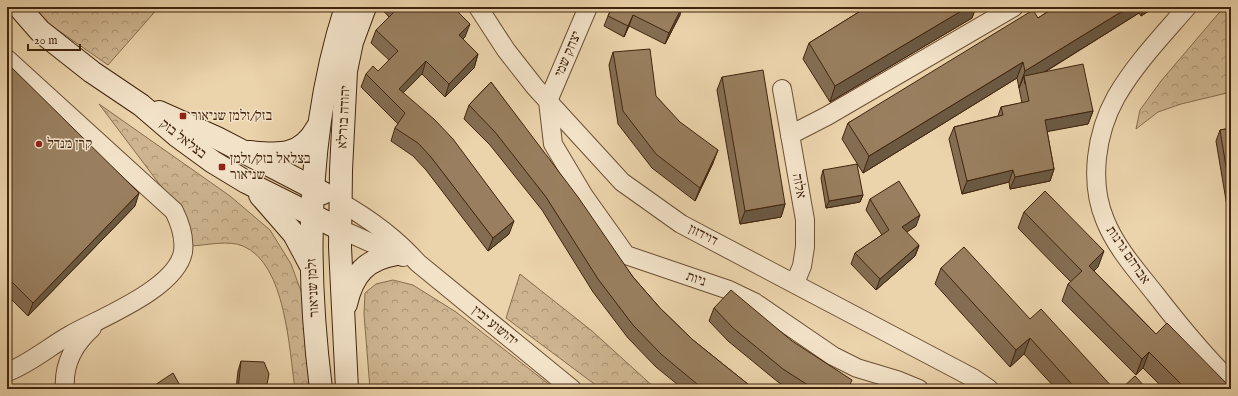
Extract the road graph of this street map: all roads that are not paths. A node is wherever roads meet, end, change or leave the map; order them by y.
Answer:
1 (18, 7) edge
2 (346, 7) edge
3 (365, 7) edge
4 (478, 7) edge
5 (588, 7) edge
6 (1014, 7) edge
7 (1187, 7) edge
8 (7, 59) edge
9 (782, 89) dead end
10 (548, 101) junction
11 (141, 105) junction
12 (318, 128) junction
13 (790, 136) junction
14 (243, 151) junction
15 (246, 182) junction
16 (313, 187) junction
17 (340, 202) junction
18 (312, 216) junction
19 (340, 229) junction
20 (397, 254) junction
21 (418, 263) junction
22 (311, 267) junction
23 (794, 283) junction
24 (342, 319) junction
25 (100, 320) junction
26 (7, 372) edge
27 (1231, 382) edge
28 (65, 389) edge
29 (321, 389) edge
30 (347, 389) edge
31 (572, 389) edge
32 (919, 389) edge
33 (989, 389) edge

1 - 11 street, בצלאל בזק
2 - 12 street, יהודה בורלא
3 - 17 street, יהודה בורלא
4 - 10 street, דוידזון
5 - 10 street, יצחק שמי
6 - 13 street
7 - 27 street, אברהם גרנות
8 - 25 street
9 - 13 street, אלזה
10 - 23 street, דוידזון
10 - 32 street, ניות
11 - 14 street, בצלאל בזק
11 - 15 street, בצלאל בזק
12 - 14 street
12 - 16 street, יהודה בורלא
13 - 23 street, אלזה
14 - 16 street, בצלאל בזק
15 - 18 street, בצלאל בזק
15 - 22 street
16 - 17 street, בצלאל בזק
16 - 18 street, זלמן שניאור
17 - 19 street, יהודה בורלא
17 - 21 street, יהושוע יבין
18 - 19 street, יהושוע יבין
18 - 22 street, זלמן שניאור
19 - 20 street, יהושוע יבין
19 - 24 street, זלמן שניאור
20 - 21 street, יהושוע יבין
20 - 24 street
21 - 31 street, יהושוע יבין
22 - 29 street, זלמן שניאור
23 - 33 street, דוידזון
24 - 30 street, זלמן שניאור
25 - 26 street
25 - 28 street

